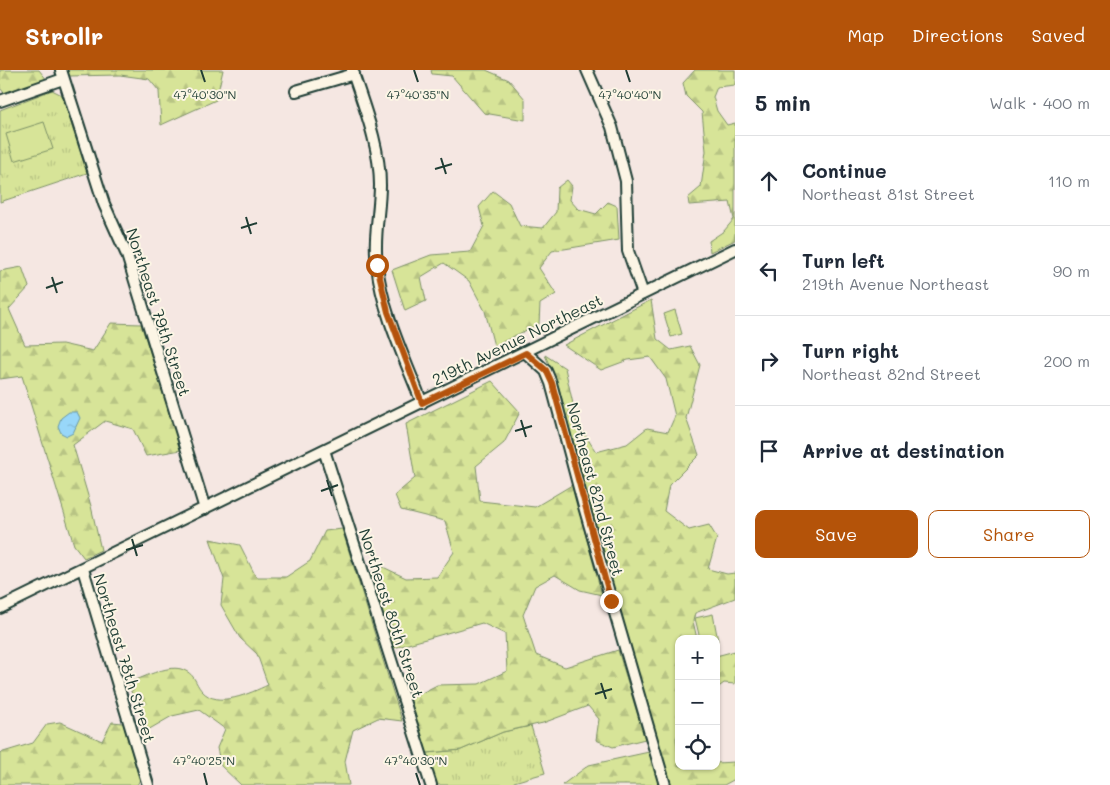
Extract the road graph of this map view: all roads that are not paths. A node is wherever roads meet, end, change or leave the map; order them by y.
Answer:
1 (587, 70) edge
2 (353, 72) edge
3 (62, 74) edge
4 (296, 91) dead end
5 (0, 101) edge
6 (735, 249) edge
7 (643, 294) junction
8 (526, 353) junction
9 (422, 403) junction
10 (324, 450) junction
11 (204, 509) junction
12 (83, 569) junction
13 (0, 608) edge
14 (148, 785) edge
15 (431, 785) edge
16 (664, 785) edge

1 - 7 street
2 - 4 street
2 - 9 street
3 - 5 street
3 - 11 street, Northeast 79th Street
6 - 7 street, 219th Avenue Northeast
7 - 8 street, 219th Avenue Northeast
8 - 9 street, 219th Avenue Northeast
8 - 16 street, Northeast 82nd Street
9 - 10 street, 219th Avenue Northeast
10 - 11 street, 219th Avenue Northeast
10 - 15 street, Northeast 80th Street
11 - 12 street, 219th Avenue Northeast
12 - 13 street, 219th Avenue Northeast
12 - 14 street, Northeast 78th Street

